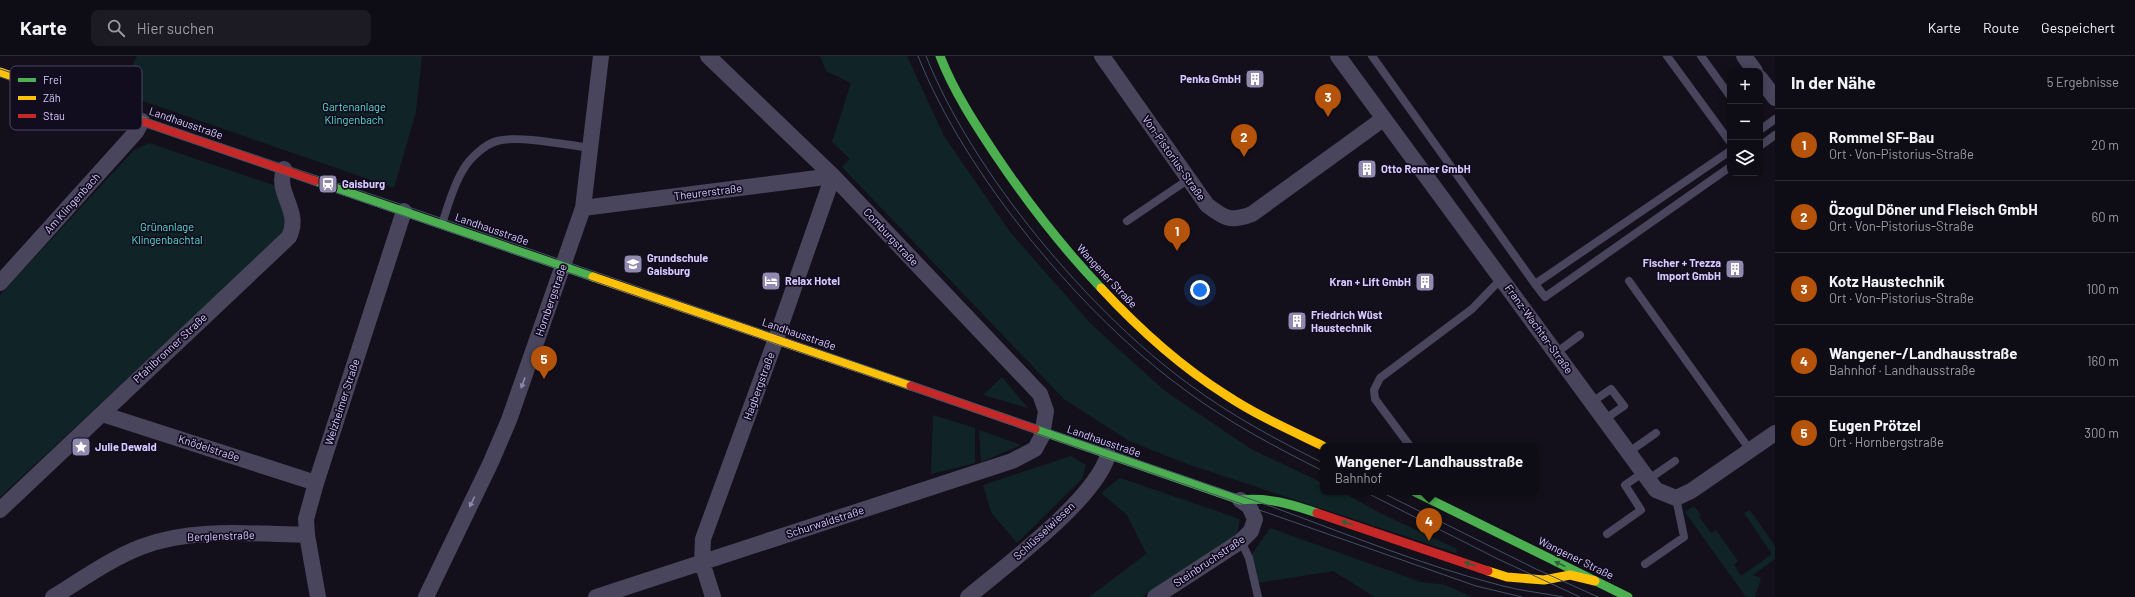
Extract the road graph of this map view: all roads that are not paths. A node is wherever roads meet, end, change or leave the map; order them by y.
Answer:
1 (601, 56) edge
2 (708, 56) edge
3 (940, 56) edge
4 (1102, 56) edge
5 (1338, 56) edge
6 (1372, 56) edge
7 (1667, 56) edge
8 (1701, 56) edge
9 (1744, 56) edge
10 (1753, 68) edge
11 (0, 72) edge
12 (10, 75) edge
13 (1763, 82) edge
14 (1727, 92) edge
15 (1775, 98) edge
16 (1383, 119) junction
17 (1775, 119) edge
18 (142, 121) edge
19 (1763, 128) edge
20 (137, 130) edge
21 (1775, 135) edge
22 (1729, 140) edge
23 (1763, 144) edge
24 (591, 148) junction
25 (1727, 153) edge
26 (284, 169) junction
27 (1727, 169) edge
28 (833, 176) junction
29 (1190, 179) junction
30 (583, 208) junction
31 (404, 211) junction
32 (1127, 222) dead end
33 (442, 224) junction
34 (563, 266) junction
35 (1501, 279) junction
36 (1629, 281) dead end
37 (0, 284) edge
38 (1535, 284) junction
39 (1580, 335) dead end
40 (776, 339) junction
41 (1556, 353) junction
42 (1592, 402) junction
43 (102, 414) junction
44 (1604, 419) junction
45 (1043, 433) junction
46 (1656, 433) dead end
47 (1775, 433) edge
48 (1408, 443) edge
49 (1320, 445) edge
50 (1750, 450) junction
51 (1629, 452) junction
52 (1108, 455) junction
53 (1675, 460) dead end
54 (1646, 476) junction
55 (316, 483) junction
56 (1421, 495) edge
57 (1676, 498) junction
58 (1240, 500) junction
59 (0, 510) edge
60 (1607, 534) dead end
61 (307, 535) junction
62 (1513, 540) junction
63 (1241, 541) junction
64 (1529, 560) dead end
65 (702, 562) junction
66 (1645, 564) dead end
67 (1536, 569) dead end
68 (1595, 581) junction
69 (1545, 584) junction
70 (53, 597) edge
71 (318, 597) edge
72 (426, 597) edge
73 (596, 597) edge
74 (713, 597) edge
75 (968, 597) edge
76 (1155, 597) edge
77 (1258, 597) edge
78 (1628, 597) edge

1 - 24 street, Hornbergstraße
2 - 28 street, Comburgstraße
3 - 49 street, Wangener Straße
4 - 29 street, Von-Pistorius-Straße
5 - 16 street, Franz-Wachter-Straße
6 - 38 lane
7 - 22 lane
8 - 14 lane
9 - 10 street
11 - 12 street, Landhausstraße
13 - 15 street
16 - 29 street, Von-Pistorius-Straße
16 - 35 street, Franz-Wachter-Straße
17 - 19 lane
18 - 26 street, Landhausstraße
20 - 37 street, Am Klingenbach
21 - 23 lane
24 - 30 street, Hornbergstraße
24 - 33 lane
25 - 38 lane
26 - 31 street, Landhausstraße
26 - 43 street, Pfahlbronner Straße
27 - 38 lane
28 - 30 street, Theurerstraße
28 - 40 street, Hagbergstraße
28 - 45 street, Comburgstraße
29 - 32 lane
30 - 34 street, Hornbergstraße
31 - 33 street, Landhausstraße
31 - 55 street, Welzheimer Straße
33 - 34 street, Landhausstraße
34 - 40 street, Landhausstraße
34 -> 72 street, Hornbergstraße
35 - 41 street, Franz-Wachter-Straße
35 - 48 lane
36 - 50 lane
39 - 41 lane
40 - 45 street, Landhausstraße
40 - 65 street, Hagbergstraße
41 - 42 street, Franz-Wachter-Straße
42 - 44 street, Franz-Wachter-Straße
42 - 44 lane
43 - 55 street, Knödelstraße
43 - 59 street, Pfahlbronner Straße
44 - 51 street, Franz-Wachter-Straße
45 - 52 street, Landhausstraße
45 - 65 street, Schurwaldstraße
46 - 51 lane
47 - 50 street
50 - 57 street
51 - 54 street, Franz-Wachter-Straße
52 - 58 street, Landhausstraße
52 - 75 street, Schlüsselwiesen
53 - 54 lane
54 - 57 street, Franz-Wachter-Straße
54 - 60 lane
55 - 61 street, Welzheimer Straße
56 - 62 street, Wangener Straße
57 - 66 lane
58 - 63 street, Steinbruchstraße
69 -> 58 street, Landhausstraße
61 - 70 street, Berglenstraße
61 - 71 street, Welzheimer Straße
62 - 64 street, Wangener Straße
68 -> 62 street, Wangener Straße
63 - 76 street, Steinbruchstraße
63 - 77 lane
65 - 73 street, Schurwaldstraße
65 - 74 street, Hagbergstraße
67 - 69 street
68 - 69 street, Landhausstraße
68 - 78 street, Wangener Straße

